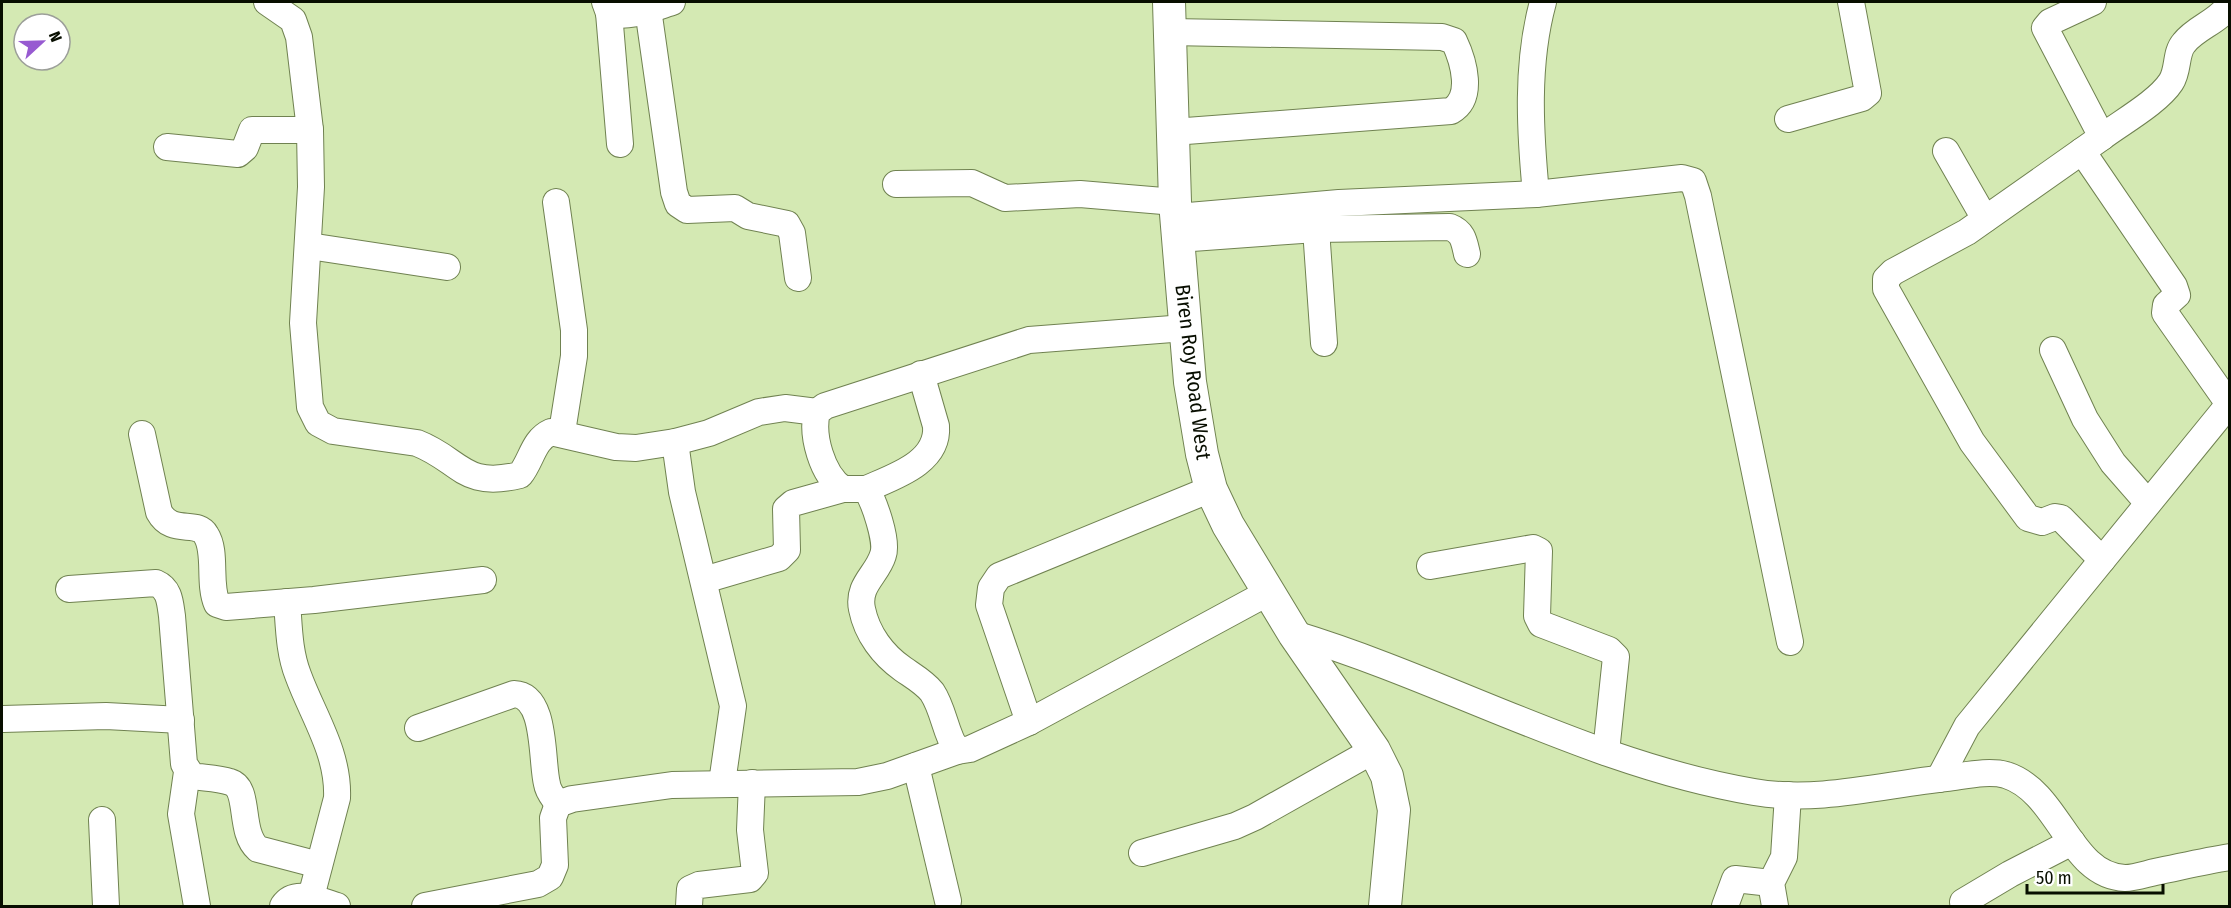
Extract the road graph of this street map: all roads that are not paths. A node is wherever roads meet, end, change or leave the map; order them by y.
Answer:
1 (267, 2) edge
2 (672, 2) edge
3 (1169, 2) edge
4 (1543, 2) edge
5 (1851, 2) edge
6 (2093, 2) edge
7 (2229, 2) edge
8 (607, 7) edge
9 (648, 9) junction
10 (1170, 32) junction
11 (1788, 119) dead end
12 (310, 130) junction
13 (1173, 132) junction
14 (620, 144) dead end
15 (2092, 144) junction
16 (167, 147) dead end
17 (1946, 152) dead end
18 (896, 184) dead end
19 (1536, 194) junction
20 (556, 202) dead end
21 (1176, 219) junction
22 (1985, 219) junction
23 (1316, 229) junction
24 (309, 246) junction
25 (1467, 254) dead end
26 (447, 267) dead end
27 (798, 278) dead end
28 (1185, 328) junction
29 (1324, 343) dead end
30 (2053, 350) dead end
31 (921, 374) junction
32 (2229, 403) edge
33 (817, 412) junction
34 (562, 432) junction
35 (142, 434) dead end
36 (675, 442) junction
37 (854, 489) junction
38 (1211, 489) junction
39 (2148, 503) junction
40 (2102, 560) junction
41 (1430, 566) dead end
42 (483, 580) dead end
43 (704, 580) junction
44 (69, 589) dead end
45 (1269, 592) junction
46 (287, 602) junction
47 (1294, 634) junction
48 (1790, 642) dead end
49 (3, 719) dead end
50 (181, 720) junction
51 (1029, 722) junction
52 (418, 728) dead end
53 (1374, 750) junction
54 (957, 751) junction
55 (1606, 752) junction
56 (916, 766) junction
57 (187, 772) junction
58 (1939, 779) junction
59 (722, 783) junction
60 (752, 783) junction
61 (1788, 795) junction
62 (558, 804) junction
63 (102, 820) dead end
64 (2072, 842) junction
65 (1142, 854) dead end
66 (2229, 857) edge
67 (319, 865) junction
68 (1773, 895) edge
69 (311, 897) junction
70 (948, 902) dead end
71 (1963, 902) dead end
72 (106, 906) edge
73 (197, 906) edge
74 (283, 906) edge
75 (337, 906) edge
76 (425, 906) edge
77 (689, 906) edge
78 (1384, 906) edge
79 (1725, 906) edge

1 - 12 street
2 - 9 street
3 - 10 main road, Biren Roy Road West
4 - 19 street
5 - 11 street
6 - 15 street
7 - 15 street
8 - 9 street
8 - 14 street
9 - 27 street
10 - 13 main road, Biren Roy Road West
10 - 13 street
12 - 16 street
12 - 24 street
13 - 21 main road, Biren Roy Road West
15 - 22 street
15 - 32 street
17 - 22 street
18 - 21 street
19 - 21 street
19 - 48 street
20 - 34 street
21 - 23 street
21 - 28 main road, Biren Roy Road West
22 - 40 street
23 - 25 street
23 - 29 street
24 - 26 street
24 - 34 street
28 - 31 street
28 - 38 main road, Biren Roy Road West
30 - 39 street
31 - 33 street
31 - 37 street
32 - 39 street
33 - 36 street
33 - 37 street
34 - 36 street
35 - 46 street
36 - 43 street
37 - 43 street
37 - 54 street
38 - 45 main road, Biren Roy Road West
38 - 51 street
39 - 40 street
40 - 58 street
41 - 55 street
42 - 46 street
43 - 59 street
44 - 50 street
45 - 47 main road, Biren Roy Road West
45 - 51 street
46 - 67 street
47 - 53 main road, Biren Roy Road West
47 - 55 street
49 - 50 street
50 - 57 street
51 - 54 street
52 - 62 street
53 - 65 street
53 - 78 main road, Biren Roy Road West
54 - 56 street
55 - 61 street
56 - 60 street
56 - 70 street
57 - 67 street
57 - 73 street
58 - 61 street
58 - 64 street
59 - 60 street
59 - 62 street
60 - 77 street
61 - 68 street
62 - 76 street
63 - 72 street
64 - 66 street
64 - 71 street
67 - 69 street
68 - 79 street
69 - 74 street
69 - 75 street

